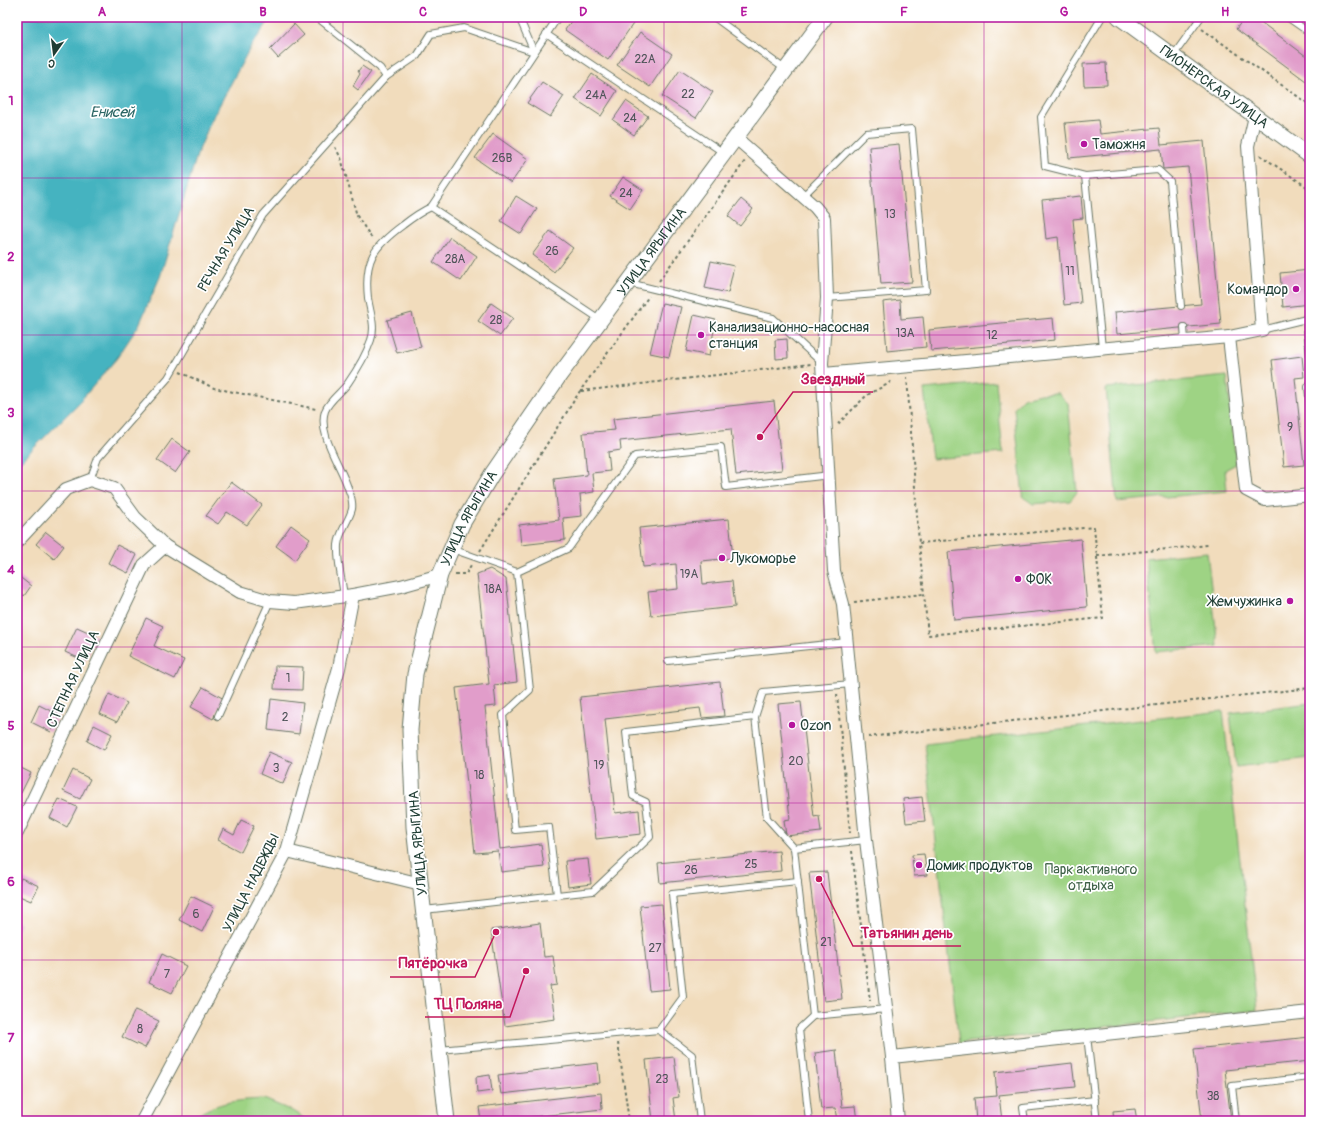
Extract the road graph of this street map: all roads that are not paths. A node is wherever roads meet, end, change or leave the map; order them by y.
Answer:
1 (519, 17) edge
2 (558, 17) edge
3 (714, 17) edge
4 (825, 17) edge
5 (1102, 17) edge
6 (1119, 17) edge
7 (1201, 17) edge
8 (1287, 17) edge
9 (319, 19) dead end
10 (1310, 33) edge
11 (546, 34) junction
12 (534, 52) junction
13 (1173, 56) junction
14 (786, 70) junction
15 (386, 77) junction
16 (1255, 116) junction
17 (736, 138) junction
18 (724, 154) junction
19 (1310, 156) edge
20 (1085, 176) junction
21 (802, 196) junction
22 (431, 208) junction
23 (628, 283) junction
24 (827, 298) junction
25 (1181, 306) dead end
26 (1308, 318) edge
27 (601, 320) junction
28 (1184, 327) dead end
29 (1262, 330) junction
30 (1229, 337) junction
31 (1185, 341) junction
32 (1102, 348) junction
33 (1310, 357) edge
34 (823, 368) junction
35 (1310, 384) edge
36 (1310, 406) edge
37 (830, 475) junction
38 (90, 480) junction
39 (1310, 495) edge
40 (17, 542) edge
41 (165, 546) junction
42 (452, 548) junction
43 (517, 572) junction
44 (440, 575) junction
45 (348, 596) junction
46 (270, 601) junction
47 (847, 642) junction
48 (668, 661) dead end
49 (851, 684) junction
50 (218, 716) dead end
51 (755, 717) junction
52 (17, 832) edge
53 (866, 840) junction
54 (794, 848) junction
55 (287, 851) junction
56 (798, 881) junction
57 (421, 884) junction
58 (557, 895) junction
59 (424, 910) junction
60 (886, 1009) junction
61 (1310, 1012) edge
62 (813, 1016) junction
63 (660, 1030) junction
64 (1087, 1036) junction
65 (439, 1050) junction
66 (892, 1057) junction
67 (1310, 1077) edge
68 (1095, 1100) junction
69 (142, 1121) edge
70 (447, 1121) edge
71 (700, 1121) edge
72 (809, 1121) edge
73 (898, 1121) edge
74 (1025, 1121) edge
75 (1097, 1121) edge
76 (1236, 1121) edge

1 - 12 lane
2 - 11 lane
3 - 14 lane
4 - 14 street, УЛИЦА ЯРЫГИНА
5 - 20 lane
6 - 13 street, ПИОНЕРСКАЯ УЛИЦА
7 - 13 lane
8 - 10 lane
9 - 15 lane
11 - 12 lane
11 - 18 lane
12 - 15 lane, РЕЧНАЯ УЛИЦА
12 - 22 lane
13 - 16 street, ПИОНЕРСКАЯ УЛИЦА
14 - 17 street, УЛИЦА ЯРЫГИНА
15 - 38 lane, РЕЧНАЯ УЛИЦА
16 - 19 street, ПИОНЕРСКАЯ УЛИЦА
16 - 29 street
17 - 18 street, УЛИЦА ЯРЫГИНА
17 - 21 street
18 - 23 street, УЛИЦА ЯРЫГИНА
20 - 25 lane
20 - 32 lane
21 - 24 street
21 - 24 lane
22 - 27 lane
22 - 45 lane
23 - 27 street, УЛИЦА ЯРЫГИНА
23 - 34 lane
24 - 34 street
26 - 29 lane
26 - 33 lane
27 - 42 street, УЛИЦА ЯРЫГИНА
28 - 31 lane
29 - 30 street
30 - 31 street
30 - 39 street
31 - 32 street
32 - 34 street
34 - 37 street
35 - 36 lane
37 - 43 lane
37 - 47 street
38 - 40 street
38 - 41 street
41 - 46 street
41 - 52 street, СТЕПНАЯ УЛИЦА
42 - 43 lane
42 - 44 street, УЛИЦА ЯРЫГИНА
43 - 58 lane
44 - 45 street
44 - 57 street, УЛИЦА ЯРЫГИНА
45 - 46 street
45 - 55 street, УЛИЦА НАДЕЖДЫ
46 - 50 lane
47 - 48 lane
47 - 49 street
49 - 51 lane
49 - 53 street
51 - 54 lane
51 - 58 lane
53 - 54 lane
53 - 60 street
54 - 56 lane
55 - 57 street
55 - 69 street, УЛИЦА НАДЕЖДЫ
56 - 62 lane
56 - 63 lane
57 - 59 street, УЛИЦА ЯРЫГИНА
58 - 59 lane
59 - 65 street, УЛИЦА ЯРЫГИНА
60 - 62 lane
60 - 66 street
61 - 64 street
62 - 72 lane
63 - 65 lane
63 - 71 lane
64 - 66 street
64 - 68 lane
65 - 70 street, УЛИЦА ЯРЫГИНА
66 - 73 street
67 - 76 lane
68 - 74 lane
68 - 75 lane

